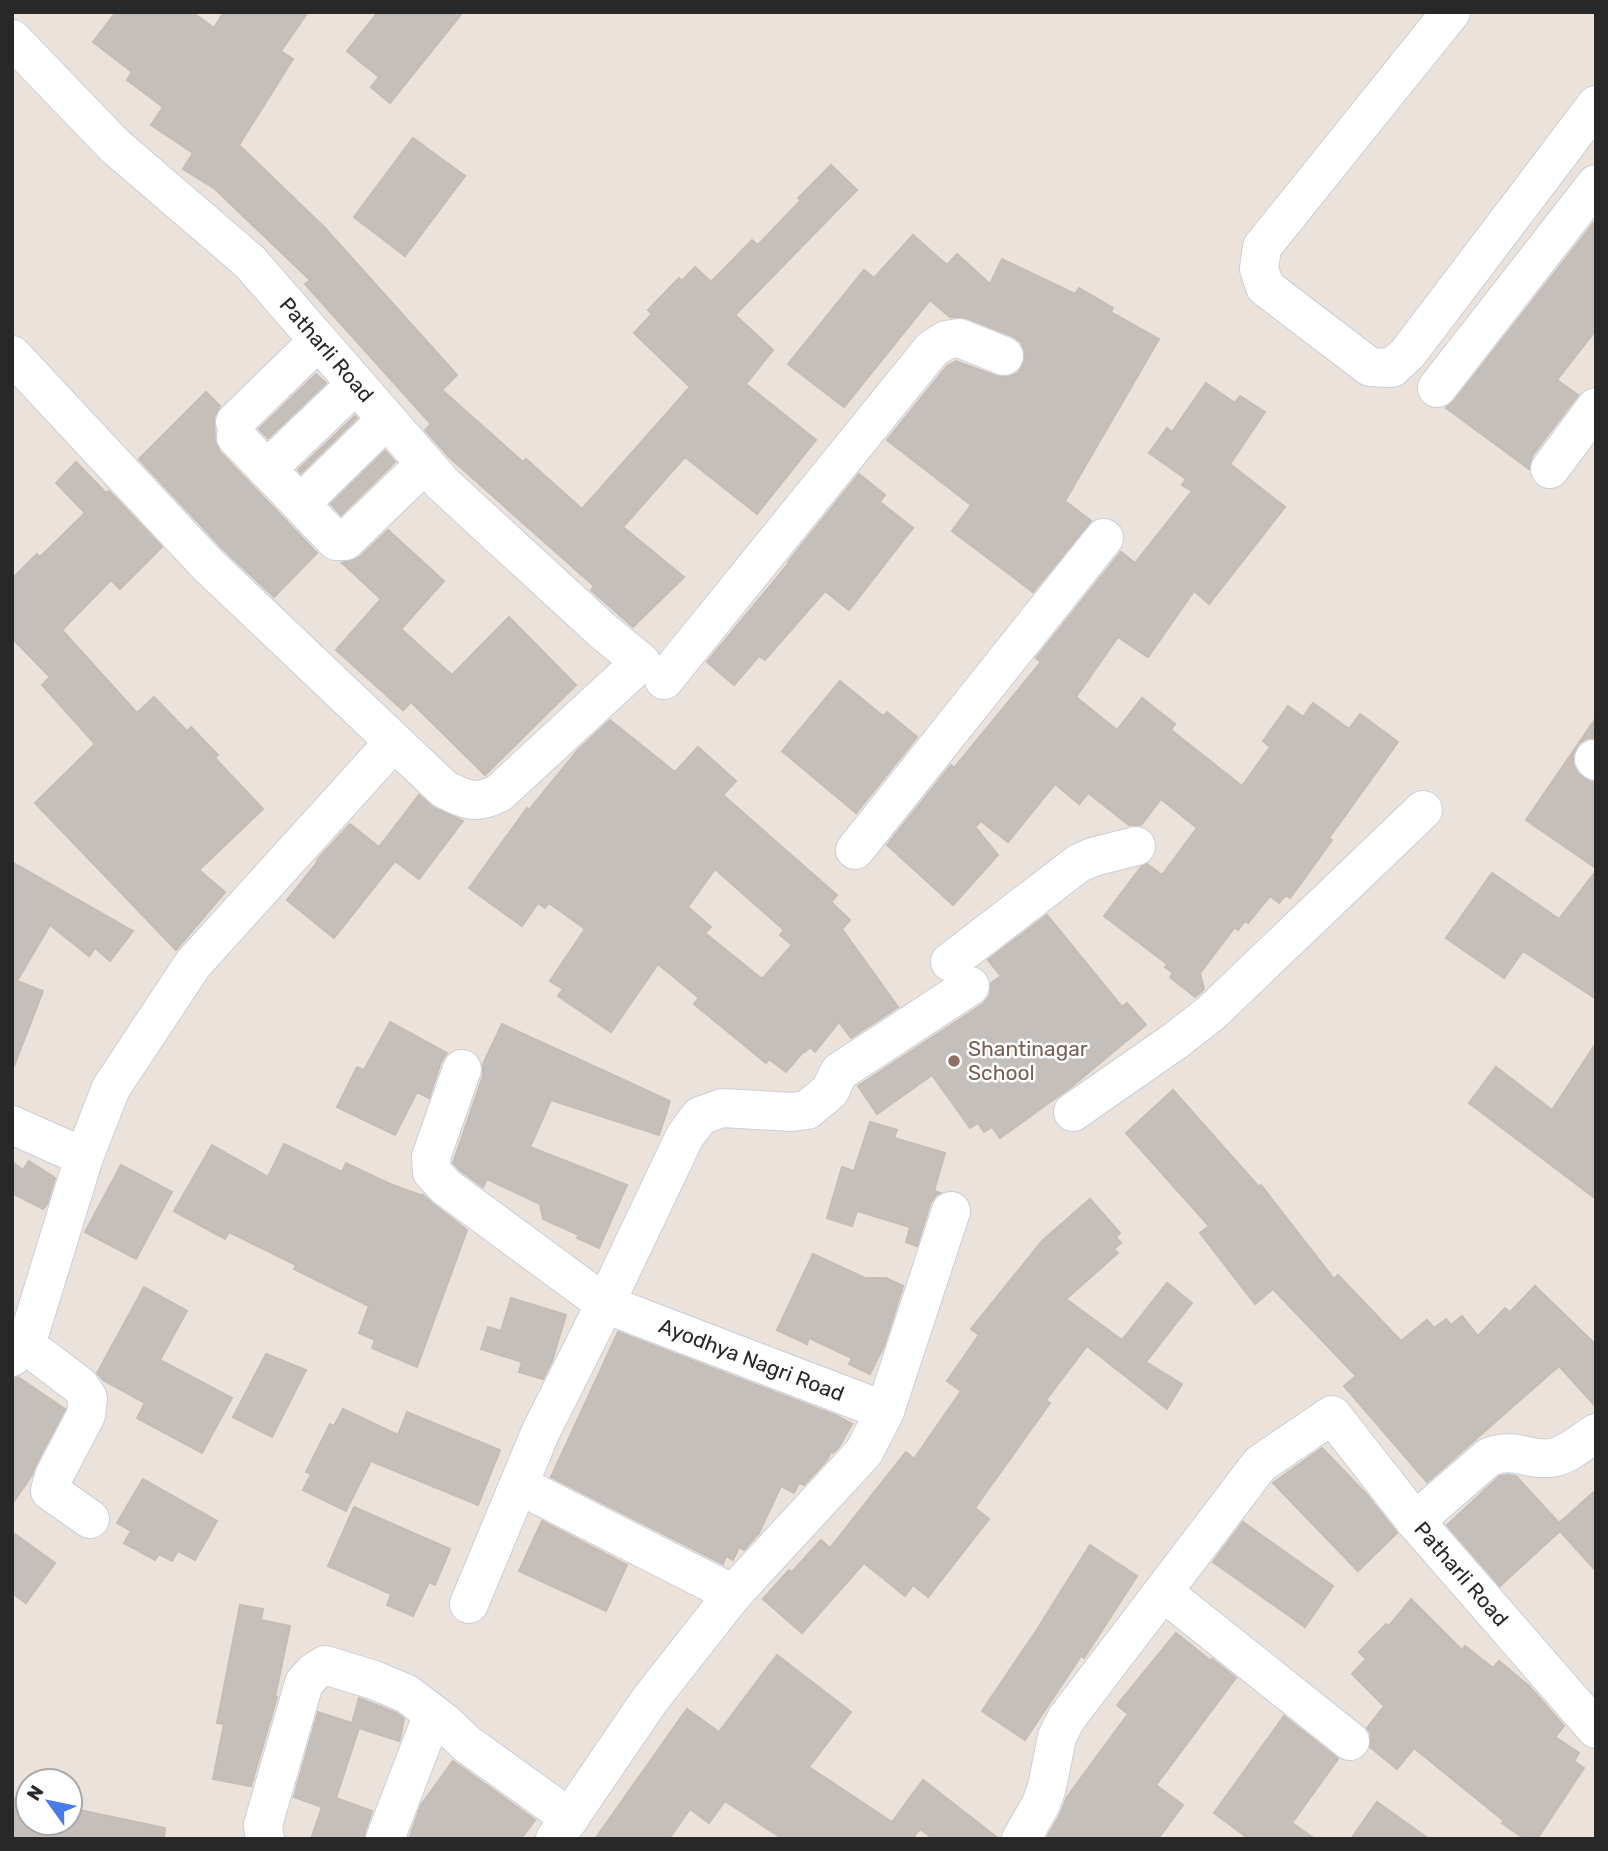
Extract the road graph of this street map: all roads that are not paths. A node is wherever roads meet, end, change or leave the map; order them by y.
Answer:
1 (1451, 12) edge
2 (12, 39) edge
3 (1596, 105) edge
4 (1596, 184) edge
5 (318, 341) junction
6 (12, 355) edge
7 (1004, 356) dead end
8 (356, 384) junction
9 (1437, 388) dead end
10 (1596, 407) edge
11 (386, 420) junction
12 (425, 464) junction
13 (267, 469) junction
14 (1550, 469) dead end
15 (301, 503) junction
16 (1104, 538) dead end
17 (652, 671) junction
18 (394, 742) junction
19 (1423, 810) dead end
20 (1136, 846) dead end
21 (855, 850) dead end
22 (462, 1069) dead end
23 (1073, 1112) dead end
24 (12, 1125) edge
25 (84, 1157) junction
26 (951, 1211) dead end
27 (605, 1304) junction
28 (17, 1350) edge
29 (885, 1411) junction
30 (1596, 1433) edge
31 (519, 1485) junction
32 (90, 1519) dead end
33 (1415, 1521) junction
34 (1163, 1592) junction
35 (733, 1594) junction
36 (470, 1604) dead end
37 (433, 1714) junction
38 (1596, 1729) edge
39 (1350, 1741) dead end
40 (562, 1829) edge
41 (265, 1839) edge
42 (385, 1839) edge
43 (1021, 1839) edge

1 - 3 street
2 - 5 street, Patharli Road
4 - 9 street
5 - 8 street, Patharli Road
5 - 13 street
6 - 18 street
7 - 17 street
8 - 11 street, Patharli Road
8 - 13 street
10 - 14 street
11 - 12 street, Patharli Road
11 - 15 street
12 - 15 street
12 - 17 street, Patharli Road
13 - 15 street
16 - 21 street
17 - 18 street
18 - 25 street
19 - 23 street
20 - 27 street
22 - 27 street, Ayodhya Nagri Road
24 - 25 street
25 - 28 street
26 - 29 street
27 - 29 street, Ayodhya Nagri Road
27 - 31 street
28 - 32 street
29 - 35 street
30 - 33 street
31 - 35 street
31 - 36 street
33 - 34 street, Patharli Road
33 - 38 street, Patharli Road
34 - 39 street
34 - 43 street
35 - 40 street
37 - 40 street
37 - 41 street
37 - 42 street

